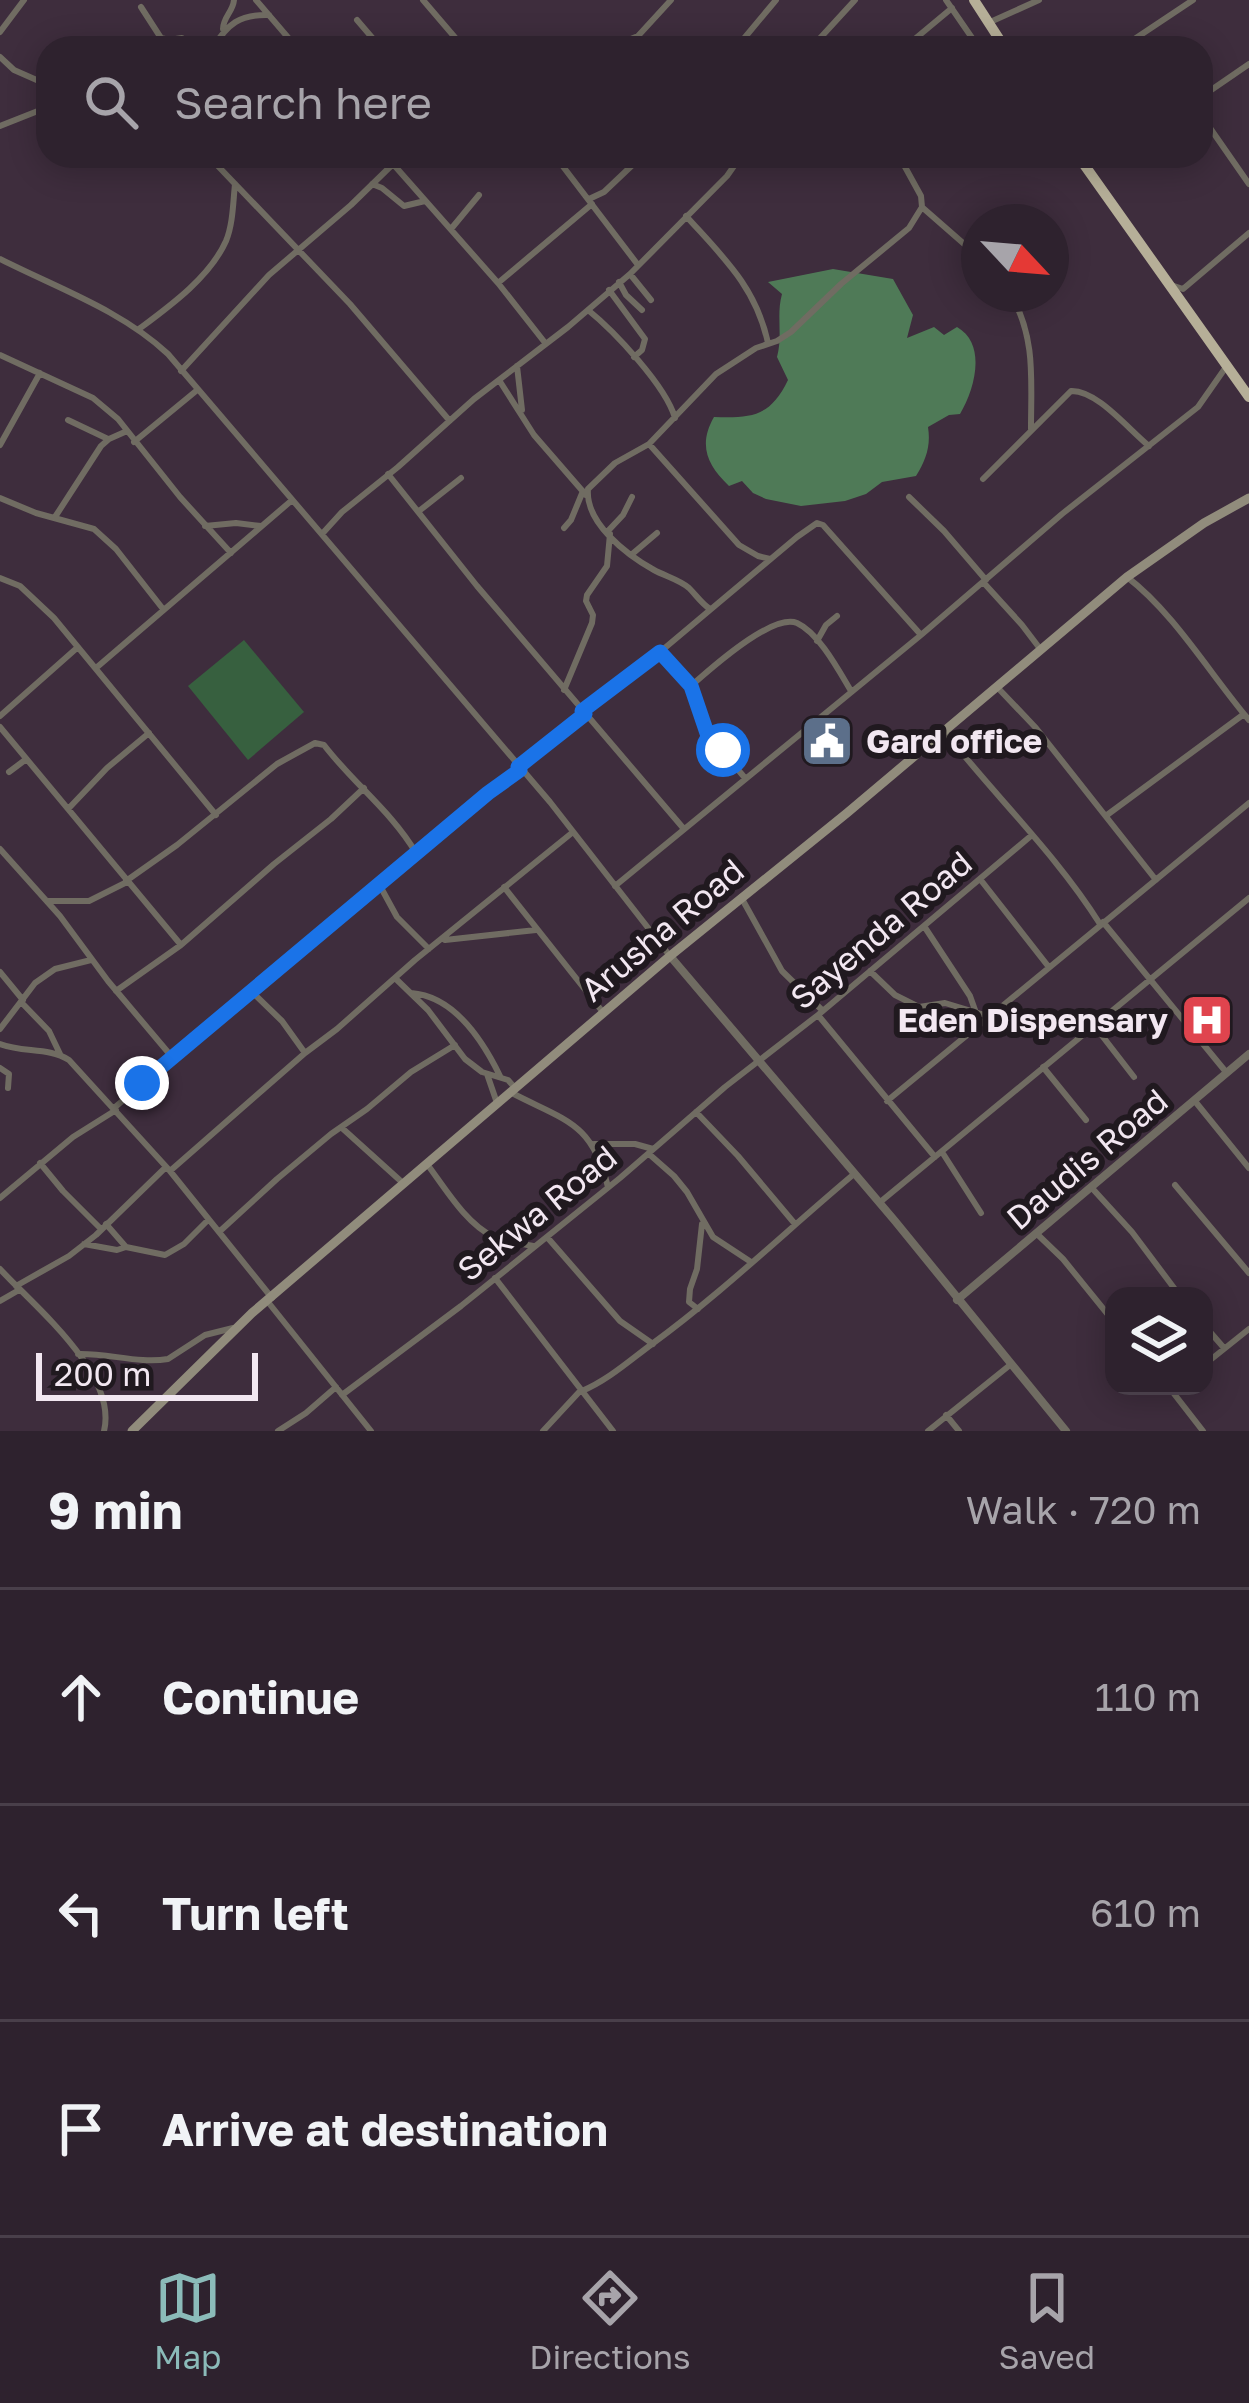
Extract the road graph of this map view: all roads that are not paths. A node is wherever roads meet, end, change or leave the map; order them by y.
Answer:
1 (24, 0) edge
2 (234, 0) edge
3 (256, 0) edge
4 (423, 0) edge
5 (671, 0) edge
6 (776, 0) edge
7 (855, 0) edge
8 (946, 0) edge
9 (974, 0) edge
10 (1039, 0) edge
11 (1193, 0) edge
12 (141, 7) dead end
13 (952, 8) junction
14 (269, 15) junction
15 (357, 20) dead end
16 (988, 23) junction
17 (1, 27) edge
18 (223, 32) junction
19 (160, 36) edge
20 (220, 36) edge
21 (287, 36) edge
22 (371, 36) edge
23 (454, 36) edge
24 (638, 36) edge
25 (746, 36) edge
26 (822, 36) edge
27 (918, 36) edge
28 (971, 36) edge
29 (997, 36) edge
30 (1140, 36) edge
31 (0, 57) edge
32 (1249, 64) edge
33 (36, 80) edge
34 (1213, 89) edge
35 (36, 112) edge
36 (0, 126) edge
37 (1213, 132) edge
38 (217, 168) edge
39 (389, 168) edge
40 (396, 168) edge
41 (565, 168) edge
42 (629, 168) edge
43 (733, 168) edge
44 (906, 168) edge
45 (1086, 168) edge
46 (235, 184) junction
47 (372, 184) junction
48 (1249, 184) edge
49 (479, 195) dead end
50 (425, 201) junction
51 (591, 201) junction
52 (922, 207) junction
53 (686, 216) junction
54 (451, 230) junction
55 (1249, 233) edge
56 (961, 241) edge
57 (298, 250) junction
58 (0, 259) edge
59 (638, 265) junction
60 (630, 274) junction
61 (619, 282) junction
62 (498, 283) junction
63 (1167, 284) junction
64 (609, 290) junction
65 (652, 300) dead end
66 (588, 310) junction
67 (642, 310) dead end
68 (1019, 312) edge
69 (139, 329) junction
70 (768, 343) junction
71 (546, 344) junction
72 (0, 355) edge
73 (634, 357) junction
74 (517, 366) junction
75 (1226, 367) junction
76 (182, 371) junction
77 (40, 373) junction
78 (499, 380) junction
79 (198, 390) junction
80 (1249, 397) edge
81 (523, 416) junction
82 (676, 419) junction
83 (68, 420) dead end
84 (449, 420) junction
85 (0, 426) edge
86 (10, 428) junction
87 (1031, 429) junction
88 (127, 431) junction
89 (109, 439) junction
90 (134, 442) junction
91 (650, 444) junction
92 (0, 445) edge
93 (1149, 446) junction
94 (388, 474) junction
95 (461, 478) dead end
96 (983, 479) dead end
97 (585, 493) junction
98 (0, 497) edge
99 (632, 497) dead end
100 (909, 497) dead end
101 (1249, 498) edge
102 (291, 501) junction
103 (419, 511) junction
104 (55, 517) junction
105 (205, 526) junction
106 (262, 526) junction
107 (564, 528) dead end
108 (608, 533) junction
109 (657, 533) dead end
110 (321, 536) junction
111 (231, 553) junction
112 (631, 555) junction
113 (770, 559) junction
114 (1127, 577) junction
115 (0, 578) edge
116 (985, 581) junction
117 (710, 609) junction
118 (164, 611) junction
119 (837, 616) dead end
120 (921, 634) junction
121 (817, 641) junction
122 (78, 647) junction
123 (1041, 650) junction
124 (660, 652) junction
125 (97, 668) junction
126 (691, 686) junction
127 (997, 687) junction
128 (564, 690) junction
129 (851, 691) junction
130 (584, 712) junction
131 (0, 716) edge
132 (1247, 718) edge
133 (0, 727) edge
134 (944, 730) junction
135 (149, 733) junction
136 (26, 760) junction
137 (519, 769) junction
138 (9, 772) dead end
139 (745, 778) junction
140 (364, 788) junction
141 (1249, 802) edge
142 (69, 808) junction
143 (216, 815) junction
144 (1107, 815) junction
145 (684, 829) junction
146 (573, 832) junction
147 (1033, 835) junction
148 (0, 849) edge
149 (416, 854) junction
150 (980, 879) junction
151 (1156, 880) junction
152 (126, 882) junction
153 (380, 884) junction
154 (615, 886) junction
155 (504, 887) junction
156 (741, 897) junction
157 (1249, 898) edge
158 (47, 901) junction
159 (1101, 923) junction
160 (924, 926) junction
161 (536, 930) junction
162 (441, 940) junction
163 (181, 945) junction
164 (429, 949) junction
165 (670, 956) junction
166 (91, 960) junction
167 (1048, 967) junction
168 (870, 971) junction
169 (0, 972) edge
170 (1148, 979) junction
171 (396, 980) junction
172 (116, 991) junction
173 (251, 992) junction
174 (411, 993) junction
175 (22, 1001) junction
176 (975, 1010) junction
177 (820, 1013) junction
178 (604, 1015) junction
179 (988, 1016) junction
180 (0, 1019) edge
181 (10, 1019) junction
182 (1094, 1024) junction
183 (0, 1029) edge
184 (0, 1044) edge
185 (455, 1045) junction
186 (305, 1053) junction
187 (60, 1054) junction
188 (1249, 1054) edge
189 (172, 1057) junction
190 (759, 1062) junction
191 (1043, 1067) junction
192 (0, 1068) edge
193 (1227, 1073) junction
194 (487, 1074) junction
195 (500, 1076) junction
196 (1134, 1077) dead end
197 (8, 1088) dead end
198 (512, 1090) junction
199 (1194, 1100) junction
200 (887, 1102) junction
201 (497, 1103) junction
202 (115, 1109) junction
203 (696, 1112) junction
204 (1086, 1120) dead end
205 (342, 1128) junction
206 (594, 1144) junction
207 (650, 1151) junction
208 (939, 1154) junction
209 (40, 1163) junction
210 (427, 1164) junction
211 (1249, 1168) edge
212 (168, 1169) junction
213 (854, 1174) junction
214 (404, 1184) junction
215 (1175, 1185) dead end
216 (1091, 1186) junction
217 (608, 1187) junction
218 (0, 1198) edge
219 (879, 1203) junction
220 (980, 1213) dead end
221 (208, 1220) junction
222 (702, 1222) junction
223 (795, 1224) junction
224 (104, 1226) junction
225 (218, 1233) junction
226 (1036, 1233) junction
227 (547, 1237) junction
228 (84, 1244) junction
229 (126, 1246) junction
230 (535, 1246) junction
231 (751, 1262) junction
232 (0, 1269) edge
233 (1249, 1273) edge
234 (495, 1278) junction
235 (1173, 1287) edge
236 (18, 1288) junction
237 (270, 1300) junction
238 (957, 1300) junction
239 (0, 1301) edge
240 (698, 1310) junction
241 (1105, 1311) edge
242 (236, 1328) junction
243 (1249, 1329) edge
244 (1213, 1335) edge
245 (653, 1344) junction
246 (1224, 1348) junction
247 (78, 1354) junction
248 (1213, 1357) edge
249 (1010, 1365) junction
250 (581, 1390) junction
251 (339, 1391) junction
252 (1175, 1395) edge
253 (946, 1415) junction
254 (104, 1431) edge
255 (132, 1431) edge
256 (278, 1431) edge
257 (371, 1431) edge
258 (543, 1431) edge
259 (613, 1431) edge
260 (928, 1431) edge
261 (959, 1431) edge
262 (1066, 1431) edge
263 (1204, 1431) edge

1 - 17 street
2 - 18 street
3 - 14 street
4 - 23 street
5 - 24 street
6 - 25 street
7 - 26 street
8 - 13 street
9 - 16 highway
10 - 16 street
11 - 30 street
12 - 19 street
13 - 27 street
13 - 28 street
14 - 18 street
14 - 21 street
15 - 22 street
16 - 29 highway
18 - 20 street
31 - 33 street
32 - 34 street
35 - 36 street
37 - 48 street
38 - 46 street
39 - 47 street
40 - 50 street
41 - 51 street
42 - 51 street
43 - 53 street
44 - 52 street
45 - 63 highway
46 - 57 street
46 - 69 street
47 - 50 street
47 - 57 street
49 - 54 street
50 - 54 street
51 - 59 street
51 - 62 street
52 - 56 street
52 - 70 street
53 - 59 street
53 - 70 street
54 - 62 street
55 - 63 street
57 - 76 street
57 - 84 street
58 - 69 street
59 - 60 street
60 - 61 street
60 - 65 street
61 - 64 street
61 - 67 street
62 - 71 street
63 - 75 highway
64 - 66 street
64 - 73 street
66 - 71 street
66 - 73 street
68 - 87 street
69 - 76 street
70 - 82 street
71 - 74 street
72 - 77 street
73 - 82 street
74 - 78 street
74 - 81 street
75 - 80 highway
75 - 93 street
76 - 79 street
77 - 86 street
77 - 88 street
78 - 81 street
78 - 84 street
79 - 90 street
79 - 102 street
81 - 97 street
82 - 91 street
83 - 89 street
84 - 94 street
85 - 86 street
86 - 92 street
87 - 93 street
87 - 96 street
88 - 89 street
88 - 90 street
89 - 104 street
90 - 105 street
91 - 97 street
91 - 113 street
93 - 116 street
94 - 103 street
94 - 110 street
95 - 103 street
97 - 107 street
97 - 108 street
98 - 104 street
99 - 108 street
100 - 116 street
101 - 114 main road, Arusha Road
102 - 106 street
102 - 110 street
103 - 128 street
104 - 118 street
105 - 106 street
105 - 111 street
106 - 111 street
108 - 112 street
108 - 128 street
109 - 112 street
110 - 137 street
111 - 118 street
112 - 117 street
113 - 117 street
113 - 120 street
114 - 123 main road, Arusha Road
114 - 132 street
115 - 122 street
116 - 120 street
116 - 123 street
117 - 124 street
118 - 125 street
119 - 121 street
120 - 129 street
121 - 126 street
121 - 129 street
122 - 125 street
122 - 131 street
123 - 127 main road, Arusha Road
124 - 126 street
124 - 130 street
125 - 135 street
126 - 139 street
127 - 134 main road, Arusha Road
127 - 144 street
128 - 130 street
129 - 139 street
130 - 137 street
130 - 145 street
132 - 144 street
133 - 136 street
134 - 147 street
134 - 156 main road, Arusha Road
135 - 142 street
135 - 143 street
136 - 138 street
136 - 142 street
137 - 146 street
137 - 149 street
139 - 145 street
140 - 143 street
140 - 149 street
140 - 163 street
141 - 151 street
142 - 152 street
143 - 152 street
144 - 151 street
145 - 154 street
146 - 154 street
146 - 155 street
147 - 150 street, Sayenda Road
147 - 159 street
148 - 158 street
149 - 153 street
150 - 160 street, Sayenda Road
150 - 167 street
151 - 159 street
152 - 158 street
152 - 163 street
153 - 164 street
153 - 173 street
154 - 165 street
155 - 161 street
155 - 162 street
156 - 165 main road, Arusha Road
156 - 177 street
157 - 170 street
158 - 166 street
159 - 167 street
159 - 170 street
160 - 168 street, Sayenda Road
160 - 176 street
161 - 162 street
161 - 178 street
162 - 164 street
163 - 172 street
164 - 171 street
165 - 178 main road, Arusha Road
165 - 190 street
166 - 172 street
166 - 175 street
167 - 179 street
168 - 176 street
168 - 177 street, Sayenda Road
169 - 175 street
170 - 182 street
170 - 193 street
171 - 174 street
171 - 186 street
172 - 189 street
173 - 186 street
173 - 189 street
174 - 185 street
174 - 195 street
175 - 181 street
175 - 187 street
176 - 179 street
177 - 190 street, Sayenda Road
177 - 200 street
178 - 198 main road, Arusha Road
179 - 200 street
180 - 181 street
181 - 183 street
182 - 191 street
182 - 196 street
184 - 187 street
185 - 194 street
185 - 205 street
186 - 212 street
187 - 202 street
188 - 193 street, Daudis Road
189 - 202 street
190 - 203 street, Sekwa Road
190 - 213 street
191 - 204 street
191 - 208 street
192 - 197 street
193 - 199 street, Daudis Road
194 - 195 street
194 - 201 street
195 - 198 street
198 - 201 main road, Arusha Road
198 - 206 street
199 - 211 street
199 - 216 street, Daudis Road
200 - 208 street
201 - 210 main road, Arusha Road
202 - 209 street
202 - 212 street
203 - 207 street, Sekwa Road
203 - 223 street
205 - 214 street
205 - 225 street
206 - 207 street
206 - 217 street
207 - 217 street, Sekwa Road
207 - 222 street
208 - 219 street
208 - 220 street
209 - 218 street
209 - 224 street
210 - 214 main road, Arusha Road
210 - 230 street
212 - 221 street
212 - 224 street
213 - 219 street
213 - 223 street
214 - 237 main road, Arusha Road
215 - 233 street
216 - 226 street, Daudis Road
216 - 235 street
217 - 227 street, Sekwa Road
219 - 238 street
221 - 225 street
221 - 229 street
222 - 231 street
222 - 240 street
223 - 231 street
224 - 228 street
224 - 229 street
225 - 237 street
226 - 238 street, Daudis Road
226 - 241 street
227 - 230 street, Sekwa Road
227 - 245 street
228 - 229 street
228 - 236 street
230 - 234 street, Sekwa Road
231 - 240 street
232 - 236 street
234 - 250 street
234 - 251 street, Sekwa Road
236 - 239 street
236 - 247 street
237 - 242 main road, Arusha Road
237 - 251 street
238 - 249 street
240 - 245 street
242 - 247 street
242 - 255 main road, Arusha Road
243 - 246 street
244 - 246 street
245 - 250 street
246 - 248 street
247 - 254 street
249 - 253 street
249 - 262 street
250 - 258 street
250 - 259 street
251 - 256 street, Sekwa Road
251 - 257 street
252 - 263 street
253 - 260 street
253 - 261 street

